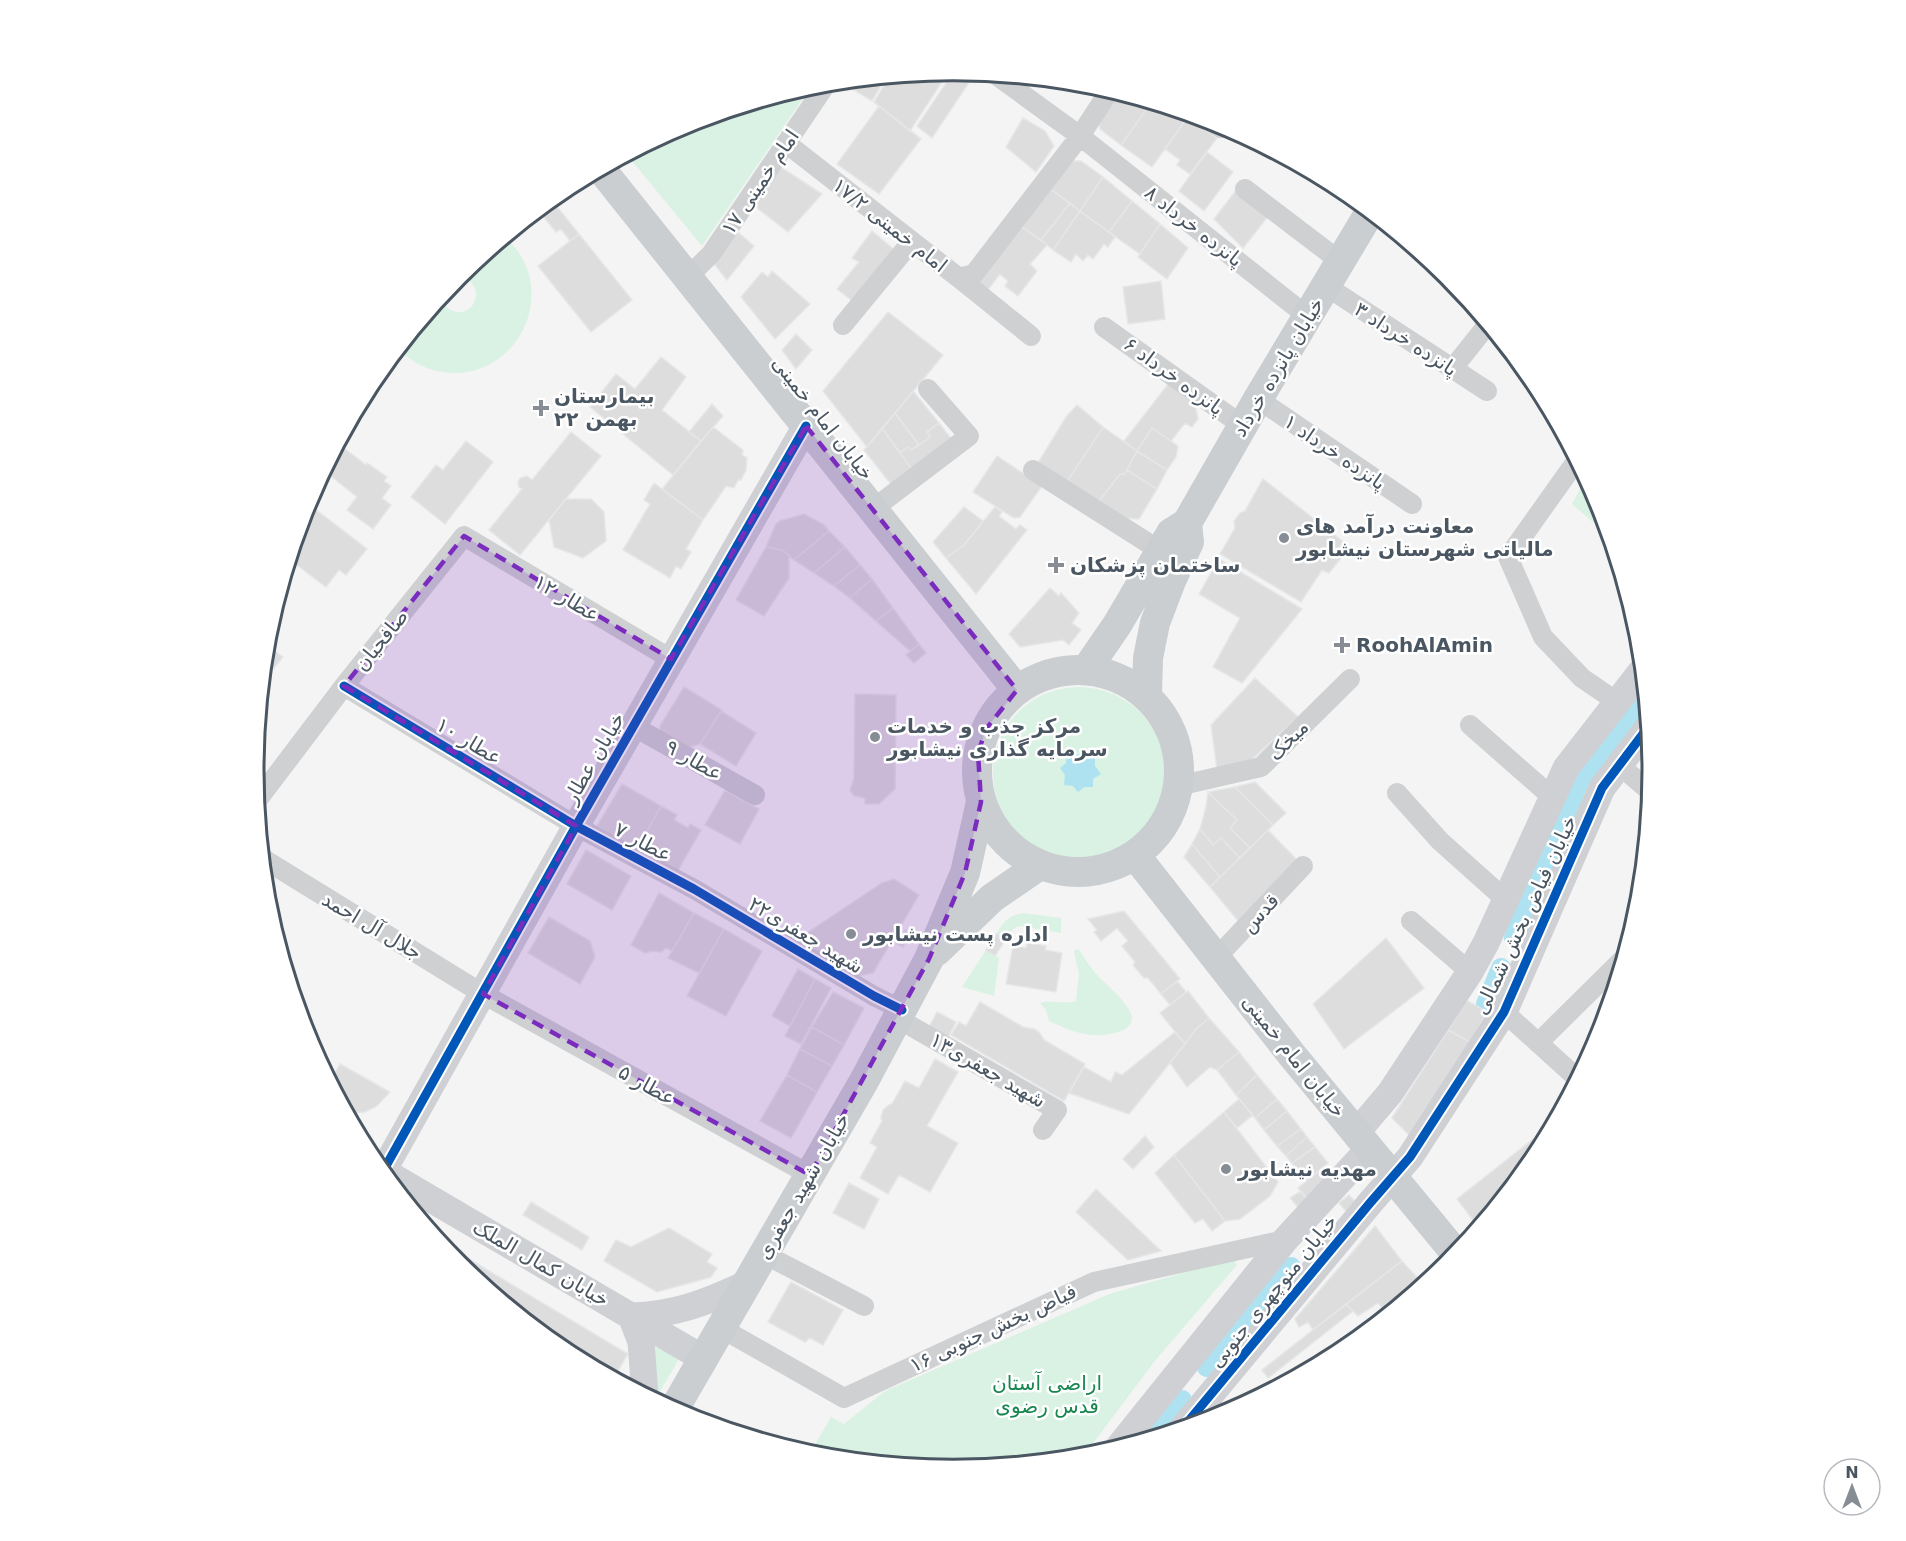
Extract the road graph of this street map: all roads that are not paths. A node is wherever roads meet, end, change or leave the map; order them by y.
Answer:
1 (1007, 83) edge
2 (820, 94) edge
3 (1105, 98) edge
4 (1080, 136) junction
5 (786, 143) junction
6 (605, 175) edge
7 (1245, 189) dead end
8 (1366, 218) edge
9 (912, 241) junction
10 (1333, 274) junction
11 (688, 277) junction
12 (959, 278) junction
13 (1307, 316) junction
14 (843, 325) dead end
15 (1104, 327) dead end
16 (1483, 330) edge
17 (1031, 336) dead end
18 (1453, 368) junction
19 (928, 389) dead end
20 (1487, 391) dead end
21 (1258, 399) junction
22 (806, 426) junction
23 (1243, 426) junction
24 (1572, 467) edge
25 (1033, 470) dead end
26 (1412, 504) dead end
27 (873, 509) junction
28 (1187, 524) junction
29 (464, 536) joint
30 (1161, 550) junction
31 (671, 659) junction
32 (1086, 670) junction
33 (1636, 677) edge
34 (1350, 679) dead end
35 (344, 686) junction
36 (1017, 690) junction
37 (1147, 694) junction
38 (1617, 702) junction
39 (1470, 725) dead end
40 (633, 726) junction
41 (1641, 736) edge
42 (1619, 765) junction
43 (1642, 784) edge
44 (1178, 786) junction
45 (264, 791) edge
46 (1397, 793) dead end
47 (755, 795) dead end
48 (1553, 798) junction
49 (981, 802) junction
50 (576, 826) junction
51 (1135, 855) junction
52 (269, 863) edge
53 (1040, 865) junction
54 (1302, 866) dead end
55 (694, 889) joint
56 (1506, 900) junction
57 (1411, 921) dead end
58 (1486, 943) junction
59 (1216, 958) junction
60 (929, 959) junction
61 (1526, 961) junction
62 (1613, 968) edge
63 (1470, 972) junction
64 (483, 994) junction
65 (1504, 1012) junction
66 (899, 1014) junction
67 (1538, 1043) junction
68 (1572, 1073) edge
69 (1043, 1130) dead end
70 (1363, 1141) junction
71 (386, 1162) edge
72 (810, 1174) junction
73 (1393, 1177) junction
74 (400, 1182) edge
75 (1285, 1240) junction
76 (1450, 1248) edge
77 (764, 1254) junction
78 (746, 1284) junction
79 (864, 1306) dead end
80 (631, 1316) junction
81 (721, 1328) junction
82 (704, 1359) junction
83 (1176, 1375) junction
84 (644, 1387) edge
85 (1204, 1401) junction
86 (678, 1403) edge
87 (1191, 1417) edge
88 (1126, 1438) edge

1 - 4 street, پانزده خرداد ۸
2 - 5 street, امام خمینی ۱۷
3 - 4 street, امام خمینی ۱۷/۲
4 - 12 street, امام خمینی ۱۷/۲
4 - 13 street, پانزده خرداد ۸
5 - 9 street, امام خمینی ۱۷/۲
5 - 11 street, امام خمینی ۱۷
6 - 11 main road, خیابان امام خمینی
7 - 10 street, پانزده خرداد ۳
8 - 10 main road, خیابان پانزده خرداد
9 - 12 street, امام خمینی ۱۷/۲
9 - 14 street
10 - 13 main road, خیابان پانزده خرداد
10 - 18 street, پانزده خرداد ۳
11 - 22 main road, خیابان امام خمینی
12 - 17 street
13 - 21 main road, خیابان پانزده خرداد
15 - 23 street, پانزده خرداد ۶
16 - 18 street
18 - 20 street, پانزده خرداد ۳
19 - 27 street
21 - 23 main road, خیابان پانزده خرداد
21 - 26 street, پانزده خرداد ۱
22 - 27 main road, خیابان امام خمینی
22 - 31 street, خیابان عطار
23 - 28 main road, خیابان پانزده خرداد
24 - 38 street
25 - 30 street
27 - 36 main road, خیابان امام خمینی
28 - 30 main road, خیابان پانزده خرداد
28 - 37 main road, خیابان پانزده خرداد
29 - 31 street, عطار ۱۲
29 - 35 street, صافحیان
30 - 32 main road, خیابان پانزده خرداد
31 - 40 street, خیابان عطار
32 - 36 main road
32 - 37 main road
33 - 38 street, خیابان فیاض بخش شمالی
34 - 44 street, میخک
35 - 45 street, صافحیان
35 - 50 street, عطار ۱۰
36 - 49 main road
37 - 44 main road
38 - 48 street, خیابان فیاض بخش شمالی
39 - 48 street
40 - 47 street, عطار ۹
40 - 50 street, خیابان عطار
41 - 42 street, خیابان فیاض بخش شمالی
42 - 43 street
42 - 61 street, خیابان فیاض بخش شمالی
44 - 51 main road
46 - 56 street
48 - 56 street, خیابان فیاض بخش شمالی
49 - 53 main road
49 - 60 main road, خیابان شهید جعفری
50 - 55 street, عطار ۷
50 - 64 street, خیابان عطار
51 - 53 main road
51 - 59 main road, خیابان امام خمینی
52 - 64 street, جلال آل احمد
53 - 60 main road, خیابان شهید جعفری
54 - 59 street, قدس
55 - 66 street, شهید جعفری۲۲
56 - 58 street, خیابان فیاض بخش شمالی
57 - 63 street
58 - 61 street
58 - 63 street, خیابان فیاض بخش شمالی
59 - 70 main road, خیابان امام خمینی
60 - 66 main road, خیابان شهید جعفری
61 - 65 street, خیابان فیاض بخش شمالی
62 - 67 street
63 - 70 street, خیابان فیاض بخش شمالی
64 - 71 street, خیابان عطار
64 - 72 street, عطار ۵
65 - 67 street
65 - 73 street, خیابان فیاض بخش شمالی
66 - 69 street, شهید جعفری۱۳
66 - 72 main road, خیابان شهید جعفری
67 - 68 street
70 - 73 main road, خیابان امام خمینی
70 - 75 street, خیابان منوچهری جنوبی
72 - 77 main road, خیابان شهید جعفری
73 - 76 main road, خیابان امام خمینی
73 - 85 street, خیابان منوچهری جنوبی
74 - 80 street, خیابان کمال الملک
75 - 81 street, فیاض بخش جنوبی ۱۶
75 - 83 street, خیابان منوچهری جنوبی
77 - 78 main road, خیابان شهید جعفری
77 - 79 street
78 - 80 street
78 - 81 main road, خیابان شهید جعفری
80 - 82 street, خیابان کمال الملک
80 - 84 street
81 - 82 main road, خیابان شهید جعفری
82 - 86 main road, خیابان شهید جعفری
83 - 85 street
83 - 88 street, خیابان منوچهری جنوبی
85 - 87 street, خیابان منوچهری جنوبی

